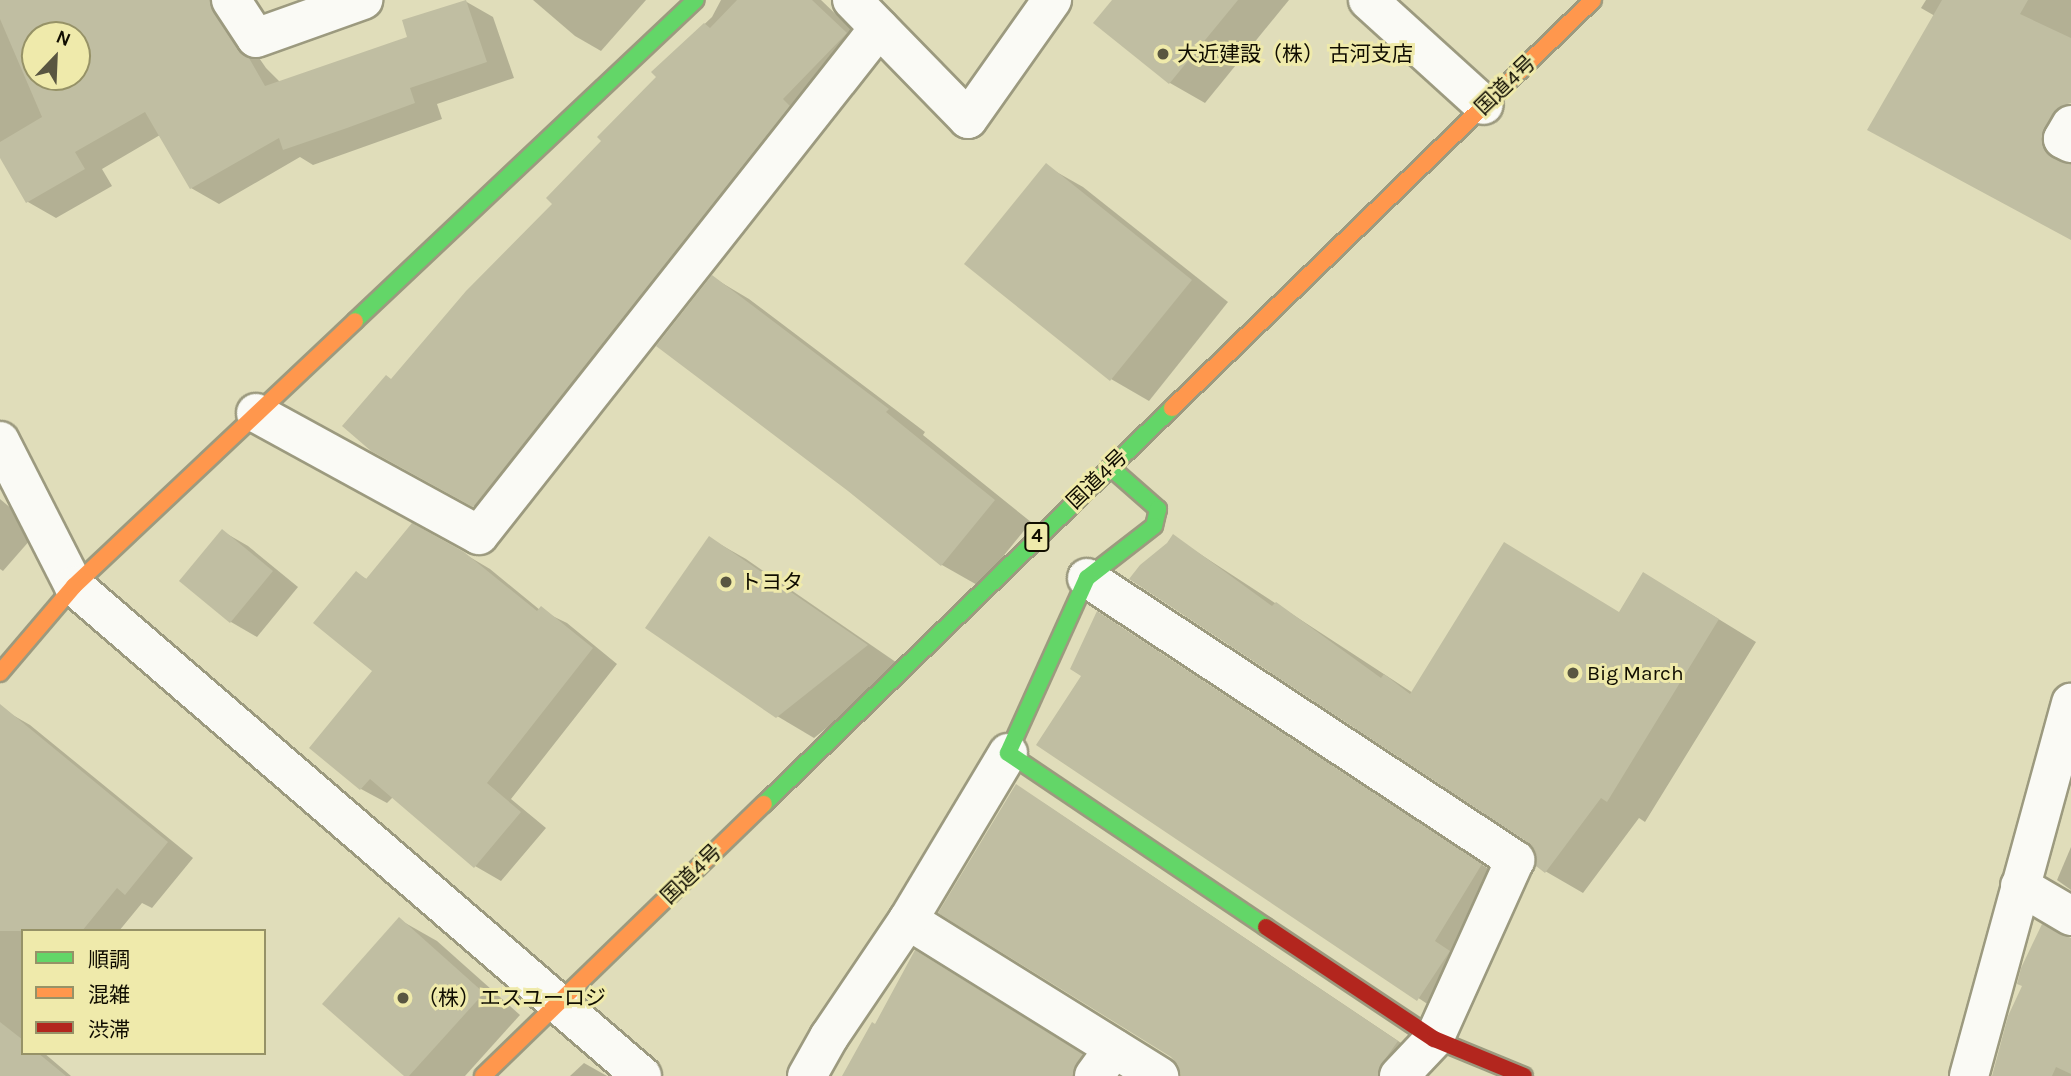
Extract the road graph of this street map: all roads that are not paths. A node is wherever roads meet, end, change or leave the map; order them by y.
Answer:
1 (231, 0) edge
2 (363, 0) edge
3 (696, 0) edge
4 (852, 0) edge
5 (1052, 0) edge
6 (1368, 0) edge
7 (1593, 0) edge
8 (879, 27) junction
9 (1484, 105) junction
10 (2071, 125) edge
11 (2071, 143) edge
12 (256, 413) junction
13 (0, 441) edge
14 (1110, 467) junction
15 (1087, 578) junction
16 (74, 586) junction
17 (0, 673) edge
18 (2071, 703) edge
19 (1008, 753) junction
20 (2020, 886) junction
21 (2071, 916) edge
22 (908, 920) junction
23 (559, 1003) junction
24 (1434, 1039) junction
25 (1104, 1062) edge
26 (483, 1076) edge
27 (642, 1076) edge
28 (807, 1076) edge
29 (1159, 1076) edge
30 (1399, 1076) edge
31 (1524, 1076) edge
32 (1969, 1076) edge

1 - 2 street
3 - 12 main road
4 - 8 street
5 - 8 street
6 - 9 street
7 - 9 main road, 国道4号 / 4
8 - 12 street
9 - 14 main road, 国道4号 / 4
10 - 11 street
12 - 16 main road
13 - 16 street
14 - 15 main road
14 - 23 main road, 国道4号 / 4
15 - 19 main road
15 - 24 street
16 - 17 main road
16 - 23 street
18 - 20 street
19 - 22 street
19 - 24 main road
20 - 21 street
20 - 32 street
22 - 25 street
22 - 28 street
23 - 26 main road, 国道4号 / 4
23 - 27 street
24 - 30 street
24 - 31 main road
25 - 29 street

